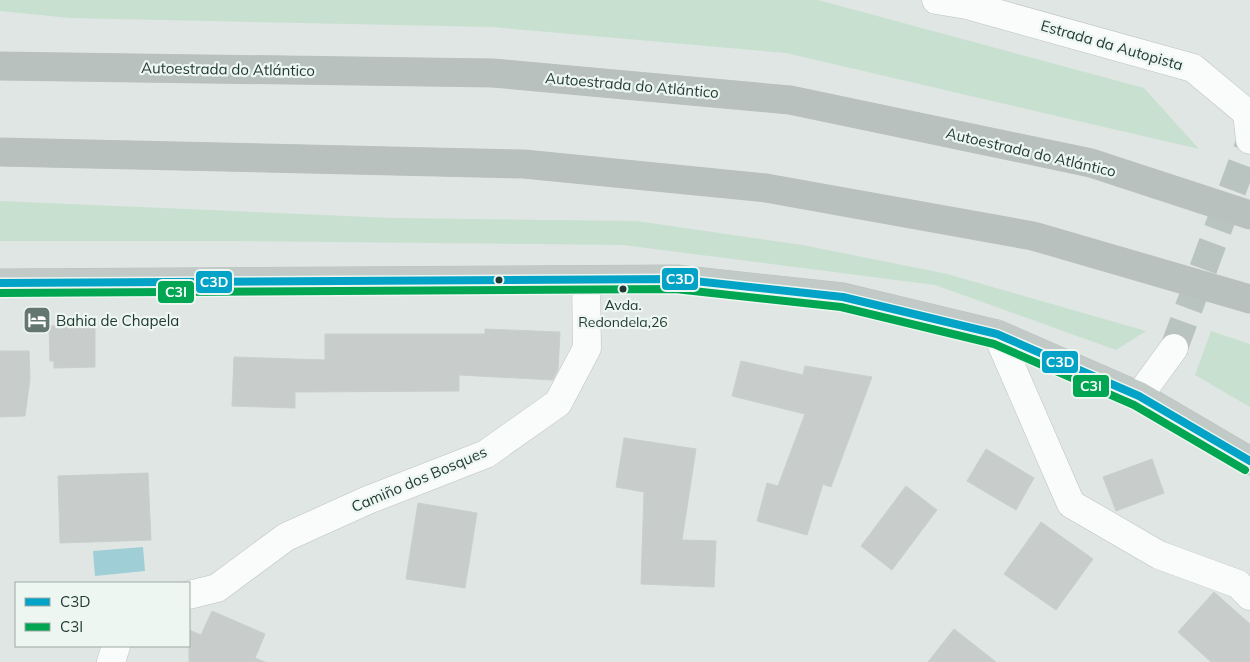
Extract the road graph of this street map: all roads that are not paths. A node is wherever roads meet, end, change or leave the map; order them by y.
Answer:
1 (936, 0) edge
2 (967, 2) edge
3 (0, 66) edge
4 (1250, 140) edge
5 (0, 152) edge
6 (1250, 215) edge
7 (586, 280) junction
8 (0, 283) edge
9 (1250, 299) edge
10 (997, 334) junction
11 (1174, 348) tunnel mouth
12 (1139, 396) junction
13 (1250, 460) edge
14 (190, 595) edge
15 (1250, 596) edge
16 (116, 647) edge
17 (111, 662) edge

1 - 2 street, Estrada da Autopista
2 - 4 street, Estrada da Autopista
3 - 6 highway, Autoestrada do Atlántico
5 - 9 highway
7 - 8 highway
7 - 10 highway
7 - 14 street, Camiño dos Bosques
10 - 12 highway
10 - 15 street
11 - 12 street
12 - 13 highway
16 - 17 street

